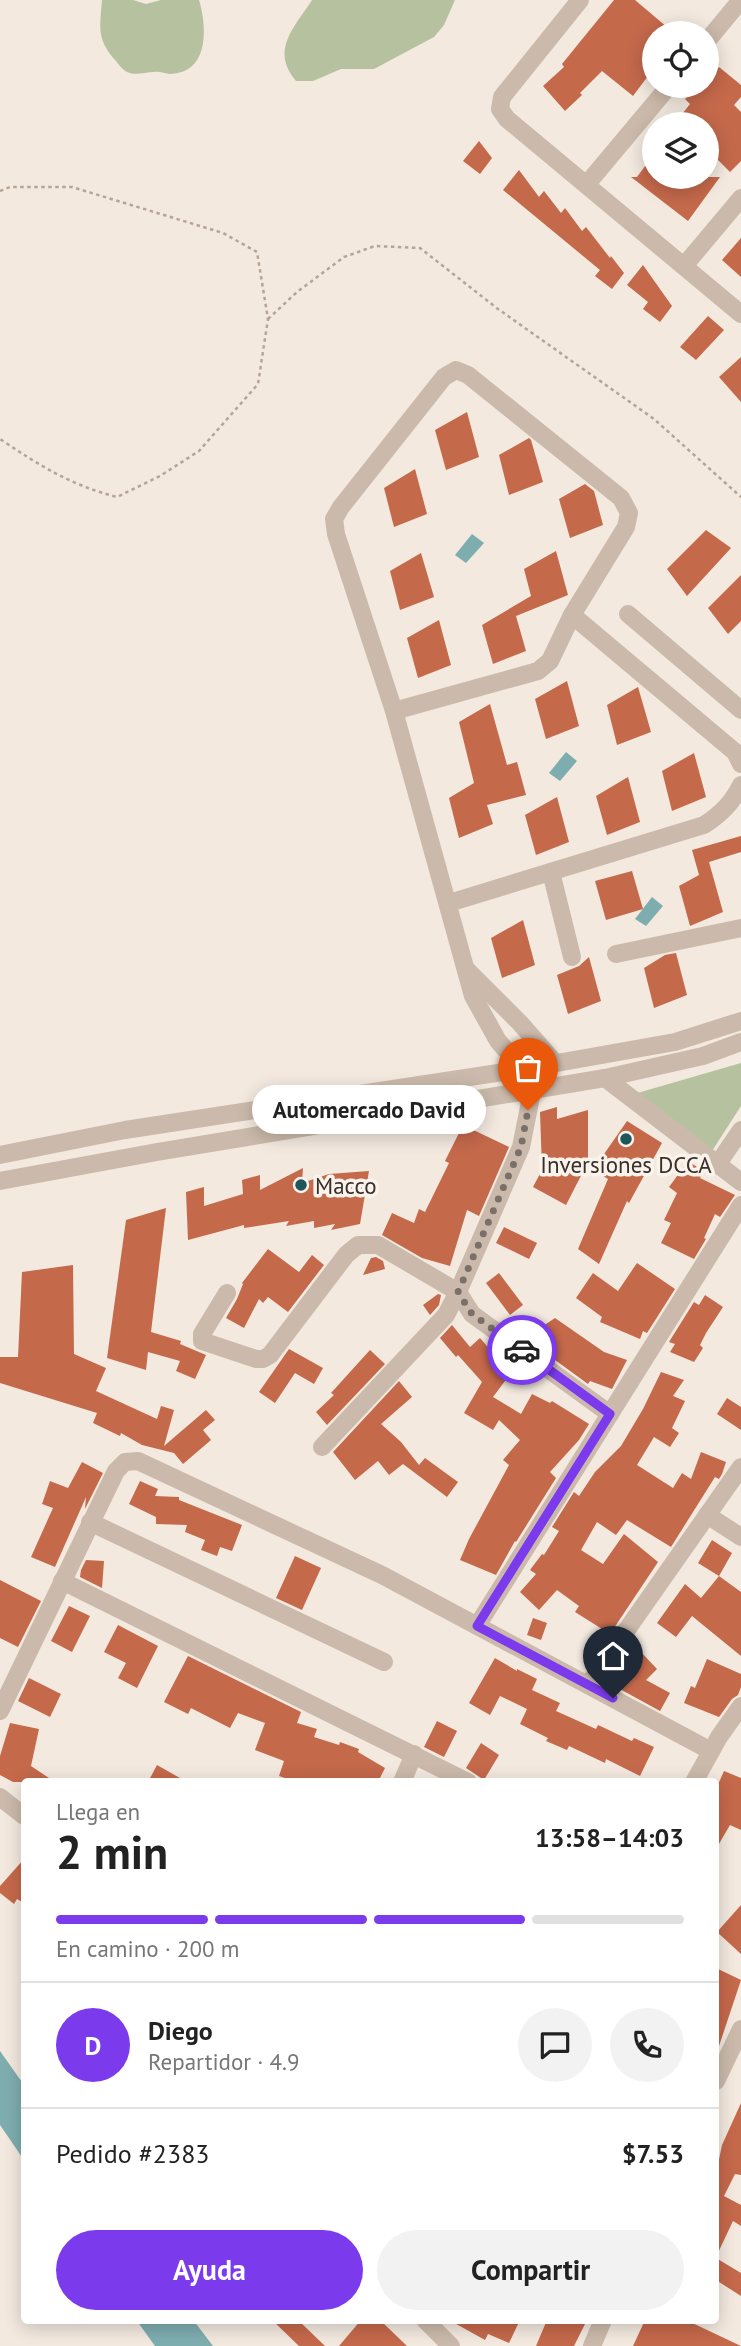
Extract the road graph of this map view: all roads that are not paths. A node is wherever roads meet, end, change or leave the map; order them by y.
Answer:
1 (580, 0) edge
2 (741, 0) edge
3 (719, 27) edge
4 (659, 98) edge
5 (587, 184) junction
6 (741, 198) edge
7 (684, 266) junction
8 (741, 314) edge
9 (628, 614) dead end
10 (572, 615) junction
11 (741, 710) edge
12 (394, 711) junction
13 (741, 764) edge
14 (741, 785) edge
15 (551, 872) junction
16 (449, 903) junction
17 (740, 932) edge
18 (616, 954) dead end
19 (572, 957) dead end
20 (465, 968) junction
21 (741, 1021) edge
22 (741, 1042) edge
23 (555, 1063) junction
24 (523, 1069) junction
25 (605, 1078) junction
26 (532, 1092) junction
27 (741, 1130) edge
28 (0, 1155) edge
29 (717, 1165) junction
30 (0, 1181) edge
31 (741, 1182) edge
32 (741, 1205) edge
33 (458, 1292) junction
34 (227, 1293) dead end
35 (610, 1414) junction
36 (322, 1447) dead end
37 (741, 1468) edge
38 (707, 1515) junction
39 (90, 1522) junction
40 (741, 1537) edge
41 (62, 1581) junction
42 (477, 1626) junction
43 (384, 1662) dead end
44 (588, 1685) junction
45 (741, 1706) edge
46 (0, 1711) edge
47 (711, 1751) junction
48 (414, 1755) junction
49 (404, 1778) edge
50 (460, 1778) edge
51 (696, 1778) edge
52 (0, 1797) edge
53 (21, 1814) edge
54 (741, 2029) edge
55 (719, 2075) edge
56 (429, 2324) edge
57 (601, 2324) edge
58 (451, 2346) edge
59 (592, 2346) edge

1 - 5 street
2 - 3 street
4 - 5 street
5 - 7 street
6 - 7 street
7 - 8 street
9 - 11 street
10 - 12 street
10 - 12 street
10 - 13 street
12 - 16 street
14 - 15 street
15 - 16 street
15 - 19 street
16 - 20 street
17 - 18 street
20 - 23 street
20 - 24 street
21 - 23 street
22 - 25 street
23 - 24 street
24 - 26 street
24 - 28 street
25 - 26 street
25 - 29 street
26 - 30 street
26 - 33 street
27 - 29 street
29 - 31 street
32 - 35 street
33 - 34 street
33 - 35 street
33 - 36 street
35 - 42 street
37 - 38 street
38 - 40 street
38 - 44 street
39 - 41 street
39 - 42 street
39 - 43 street
41 - 46 street
41 - 48 street
42 - 44 street
44 - 47 street
45 - 47 street
47 - 51 street
48 - 49 street
48 - 50 street
52 - 53 street
54 - 55 street
56 - 58 street
57 - 59 street

